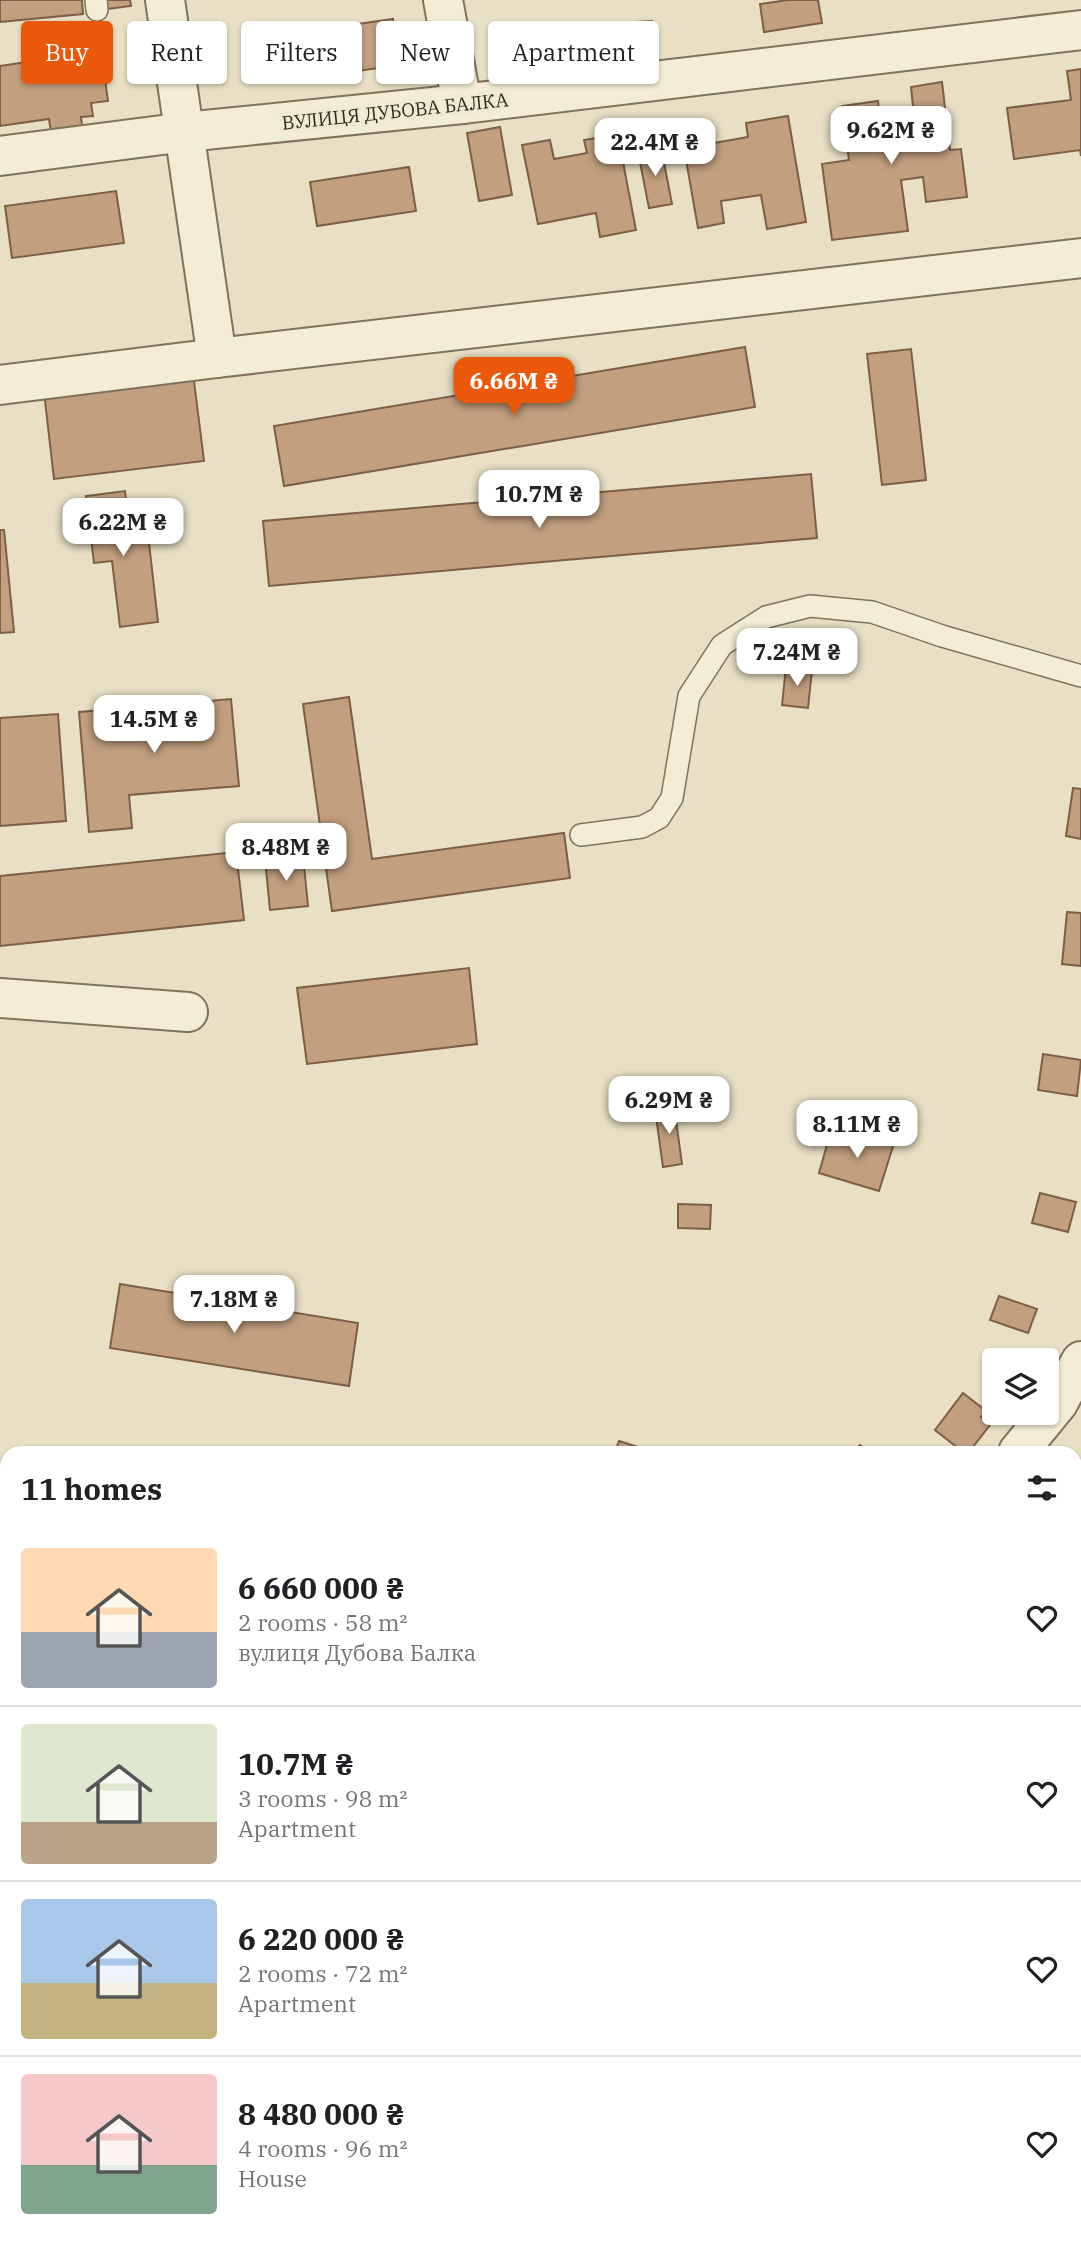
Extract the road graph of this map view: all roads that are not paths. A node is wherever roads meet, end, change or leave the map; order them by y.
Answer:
1 (165, 0) edge
2 (443, 0) edge
3 (1081, 30) edge
4 (461, 104) junction
5 (185, 132) junction
6 (0, 156) edge
7 (1081, 258) edge
8 (217, 358) junction
9 (0, 385) edge
10 (1081, 676) edge
11 (582, 835) dead end
12 (0, 998) edge
13 (188, 1012) dead end
14 (1081, 1361) edge
15 (1023, 1446) edge

1 - 5 street
2 - 4 street
3 - 4 street, ВУЛИЦЯ ДУБОВА БАЛКА
4 - 5 street, ВУЛИЦЯ ДУБОВА БАЛКА
5 - 6 street, ВУЛИЦЯ ДУБОВА БАЛКА
5 - 8 street
7 - 8 street
8 - 9 street
10 - 11 lane
12 - 13 street
14 - 15 street

